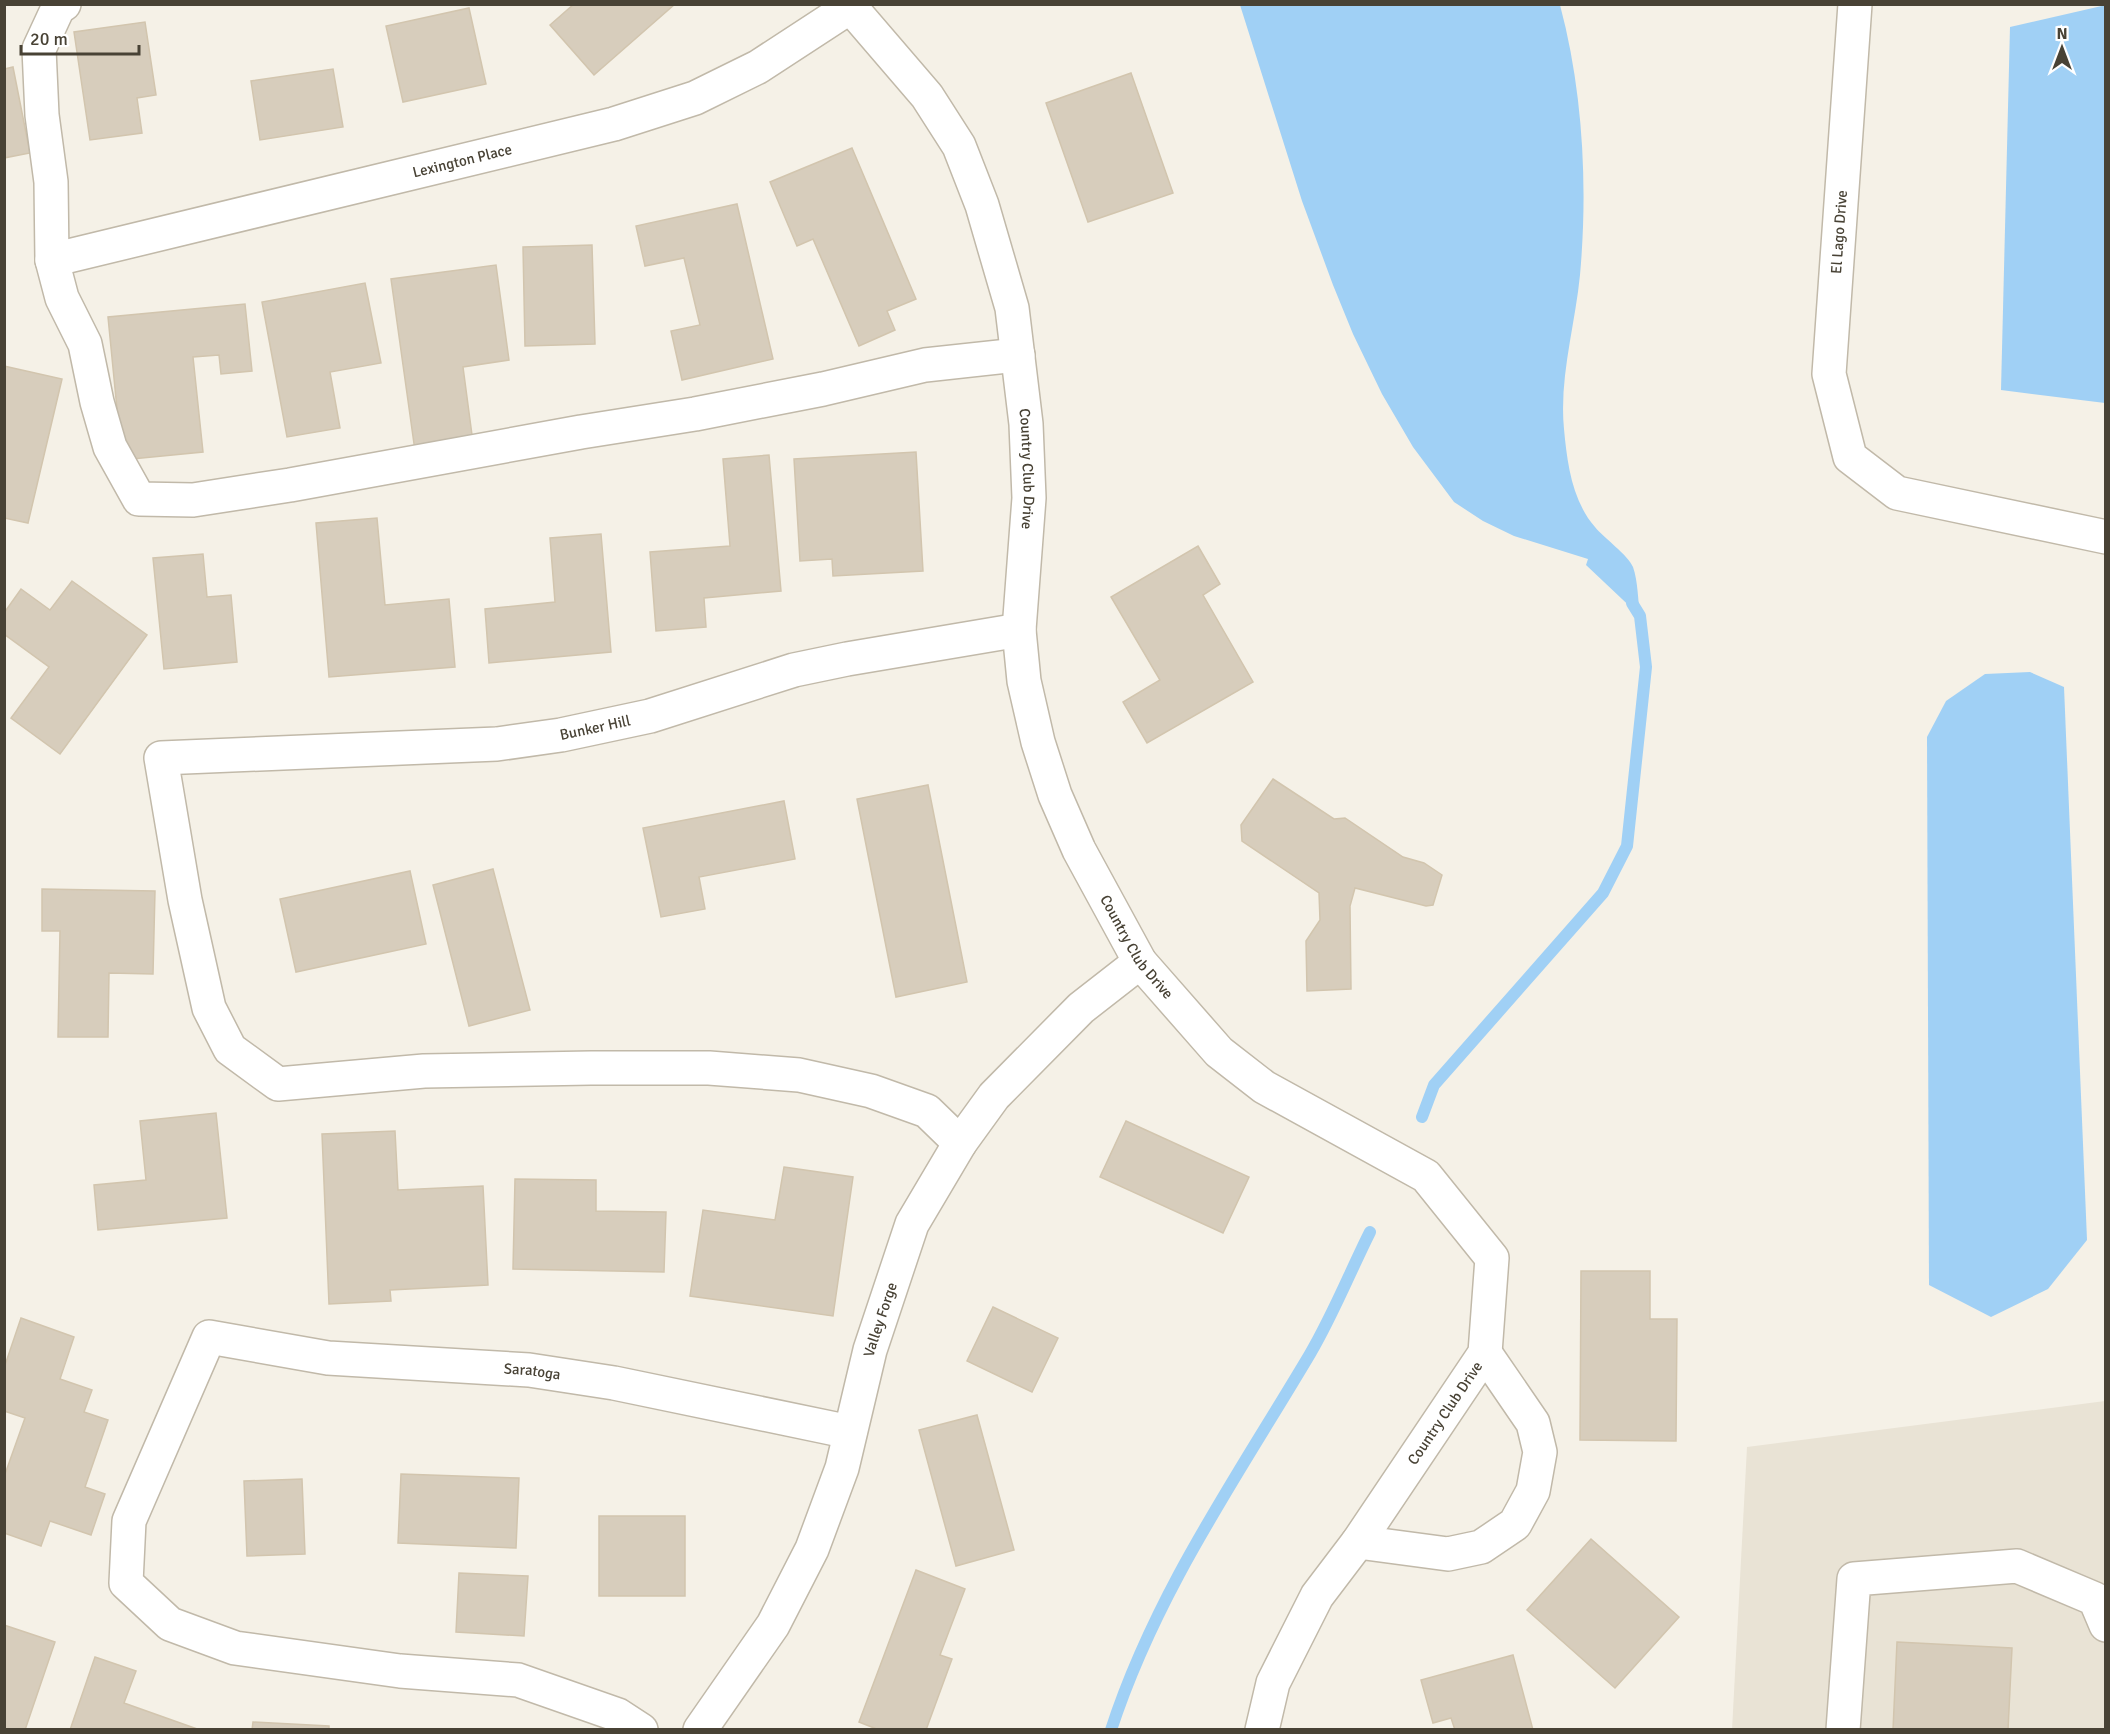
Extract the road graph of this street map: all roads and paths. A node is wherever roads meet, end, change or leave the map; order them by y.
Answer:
1 (64, 4) edge
2 (1856, 4) edge
3 (849, 6) edge
4 (52, 260) junction
5 (1018, 356) junction
6 (2106, 537) edge
7 (1019, 630) junction
8 (1140, 962) junction
9 (960, 1143) junction
10 (1485, 1353) junction
11 (850, 1432) junction
12 (1358, 1542) junction
13 (2106, 1625) edge
14 (641, 1730) edge
15 (700, 1730) edge
16 (1262, 1730) edge
17 (1843, 1730) edge

1 - 4 street
2 - 6 street, El Lago Drive
3 - 4 street, Lexington Place
3 - 5 street, Country Club Drive
4 - 5 street
5 - 7 street, Country Club Drive
7 - 8 street, Country Club Drive
7 - 9 street, Bunker Hill
8 - 9 street, Valley Forge
8 - 10 street, Country Club Drive
9 - 11 street, Valley Forge
10 - 12 street, Country Club Drive
10 - 12 street
11 - 14 street, Saratoga
11 - 15 street, Valley Forge
12 - 16 street, Country Club Drive
13 - 17 street

